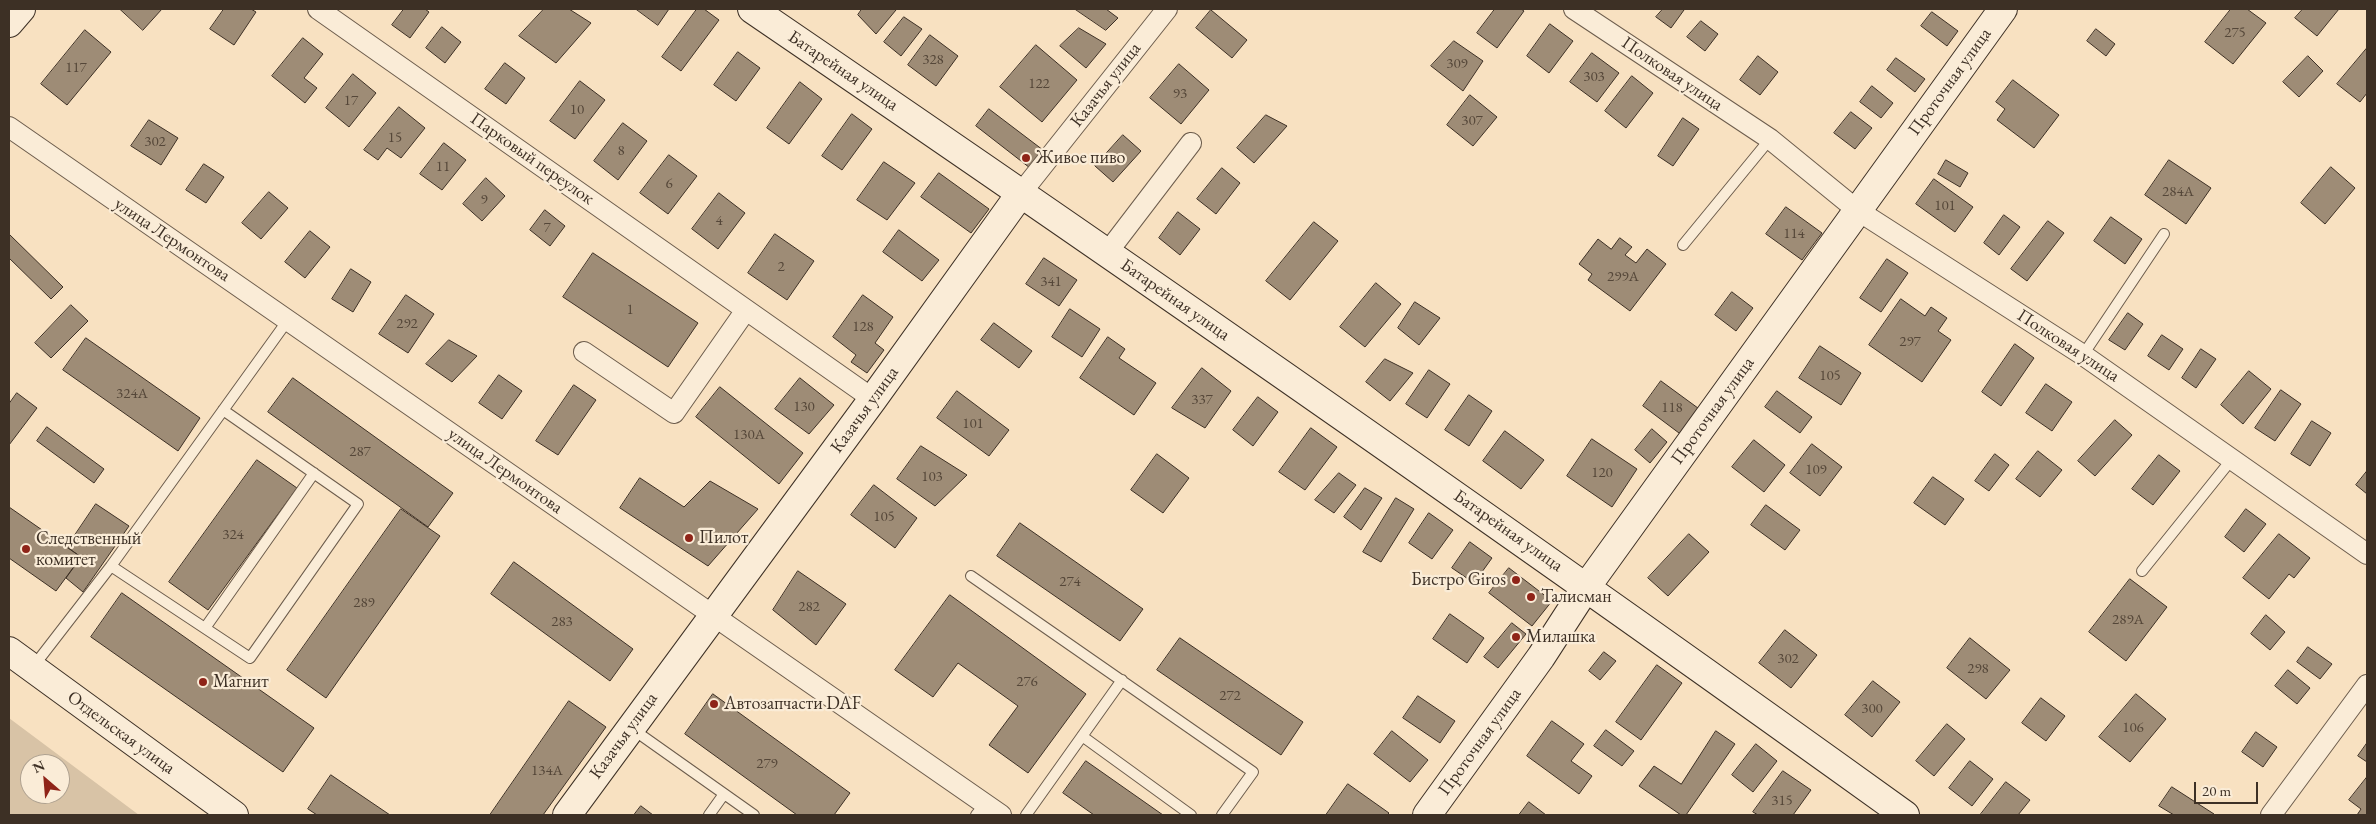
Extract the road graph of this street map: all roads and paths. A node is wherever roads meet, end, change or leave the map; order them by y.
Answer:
1 (21, 9) edge
2 (318, 9) edge
3 (752, 9) edge
4 (1167, 9) edge
5 (1574, 9) edge
6 (2003, 9) edge
7 (9, 24) edge
8 (9, 128) edge
9 (1770, 139) junction
10 (1191, 143) dead end
11 (1021, 193) junction
12 (1857, 210) junction
13 (2164, 234) dead end
14 (1682, 245) dead end
15 (1107, 253) junction
16 (746, 310) junction
17 (288, 320) junction
18 (584, 352) dead end
19 (2083, 355) junction
20 (873, 400) junction
21 (223, 410) junction
22 (2232, 459) junction
23 (314, 473) junction
24 (2367, 554) edge
25 (111, 566) junction
26 (2142, 570) dead end
27 (971, 576) dead end
28 (1586, 586) junction
29 (714, 617) junction
30 (205, 628) junction
31 (9, 651) edge
32 (32, 668) junction
33 (1122, 680) junction
34 (2367, 685) edge
35 (630, 728) junction
36 (1082, 736) junction
37 (724, 794) junction
38 (987, 812) edge
39 (234, 815) edge
40 (566, 815) edge
41 (709, 815) edge
42 (754, 815) edge
43 (1026, 815) edge
44 (1191, 815) edge
45 (1222, 815) edge
46 (1427, 815) edge
47 (1905, 815) edge
48 (2271, 815) edge

1 - 7 street
2 - 16 street, Парковый переулок
3 - 11 street, Батарейная улица
4 - 11 street, Казачья улица
5 - 9 street, Полковая улица
6 - 12 street, Проточная улица
8 - 17 street, улица Лермонтова
9 - 12 street, Полковая улица
9 - 14 lane
10 - 15 street, Батарейная улица
11 - 15 street, Батарейная улица
11 - 20 street, Казачья улица
12 - 19 street, Полковая улица
12 - 28 street, Проточная улица
13 - 19 lane
15 - 28 street, Батарейная улица
16 - 18 street
16 - 20 street, Парковый переулок
17 - 21 lane
17 - 29 street, улица Лермонтова
19 - 22 street, Полковая улица
20 - 29 street, Казачья улица
21 - 23 lane
21 - 25 lane
22 - 24 street, Полковая улица
22 - 26 lane
23 - 30 lane
23 - 30 lane
25 - 30 lane
25 - 32 lane
27 - 33 lane
28 - 46 street, Проточная улица
28 - 47 street, Батарейная улица
29 - 35 street, Казачья улица
29 - 38 street, улица Лермонтова
31 - 32 street, Отдельская улица
32 - 39 street, Отдельская улица
33 - 36 lane
33 - 45 lane
34 - 48 street
35 - 37 lane
35 - 40 street, Казачья улица
36 - 43 lane
36 - 44 lane
37 - 41 lane
37 - 42 lane

